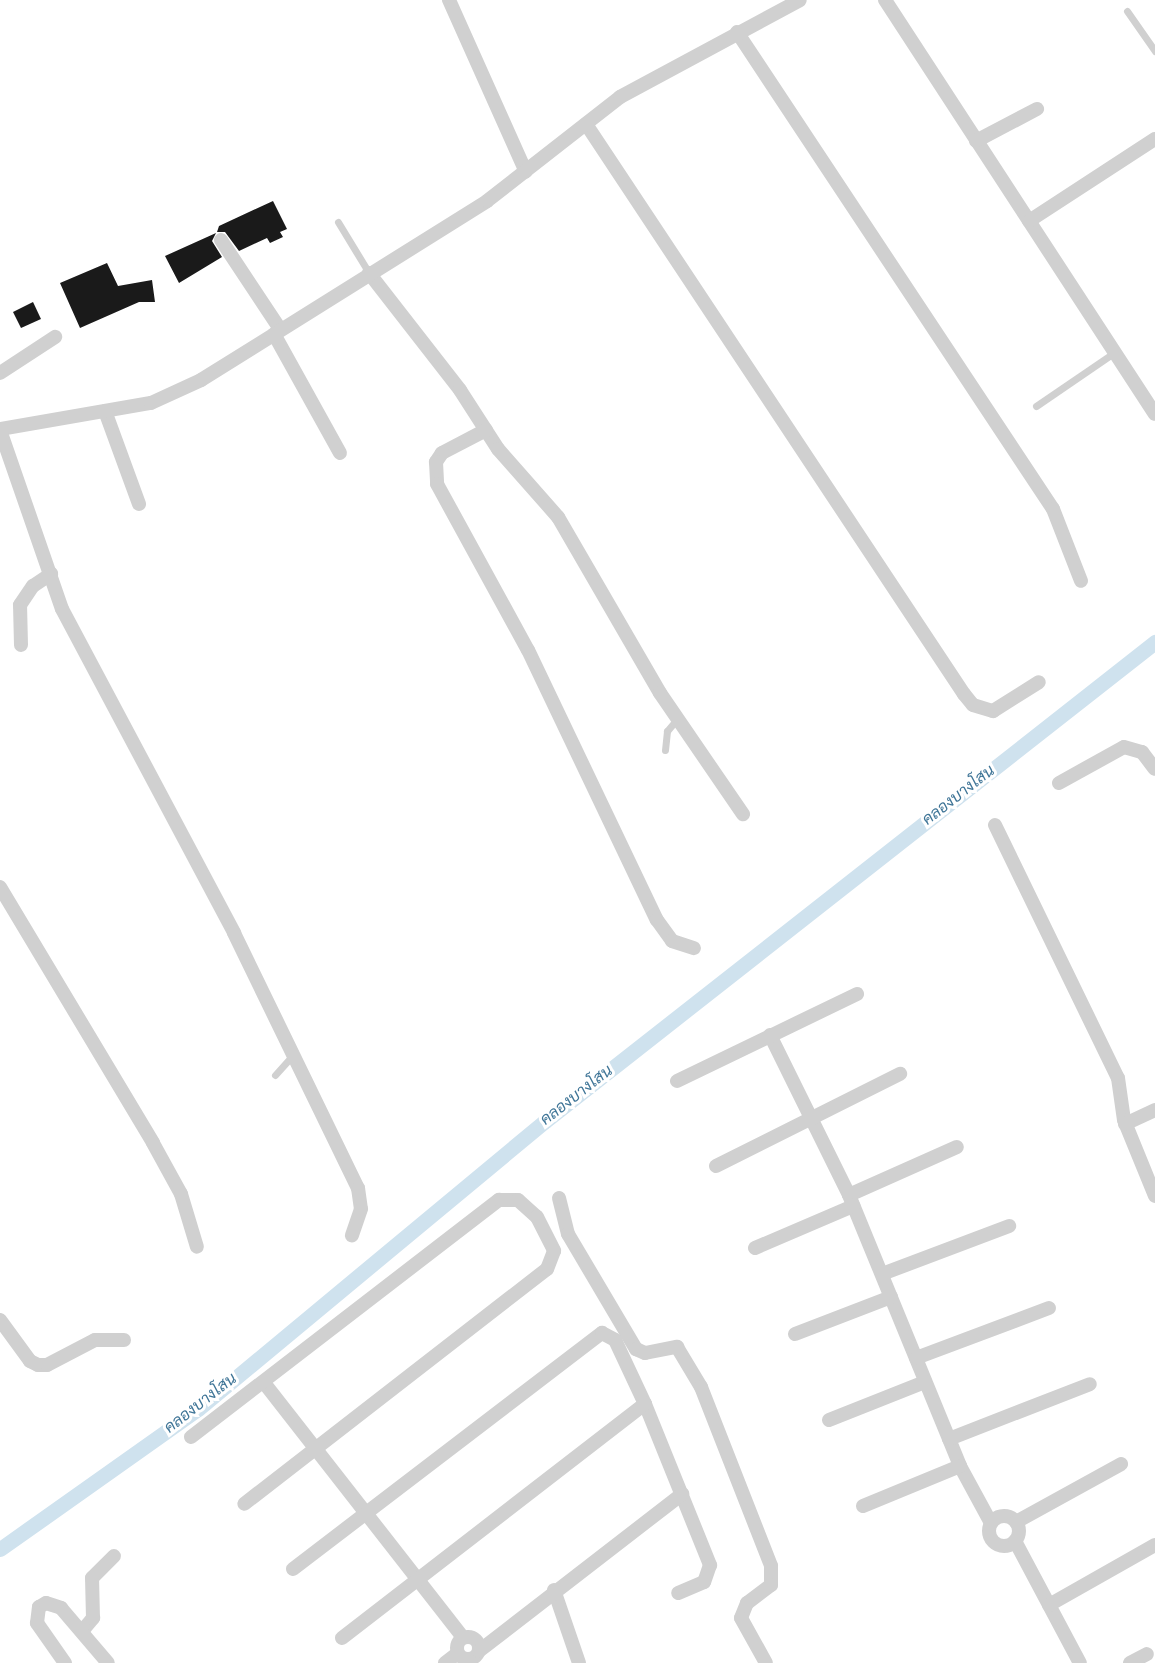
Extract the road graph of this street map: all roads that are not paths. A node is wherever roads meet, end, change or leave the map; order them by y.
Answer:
1 (448, 0) edge
2 (800, 0) edge
3 (885, 0) edge
4 (1127, 11) dead end
5 (737, 32) junction
6 (1155, 51) edge
7 (1036, 109) dead end
8 (586, 124) junction
9 (1155, 139) edge
10 (976, 141) junction
11 (526, 172) junction
12 (1029, 221) junction
13 (338, 222) dead end
14 (221, 240) dead end
15 (369, 273) junction
16 (277, 331) junction
17 (55, 337) dead end
18 (1114, 352) junction
19 (0, 373) edge
20 (1036, 406) dead end
21 (105, 411) junction
22 (1155, 414) edge
23 (0, 430) edge
24 (486, 430) junction
25 (340, 453) dead end
26 (139, 504) dead end
27 (51, 574) junction
28 (1081, 581) dead end
29 (21, 645) dead end
30 (1039, 682) dead end
31 (678, 718) junction
32 (665, 750) dead end
33 (1155, 769) edge
34 (1059, 783) dead end
35 (743, 814) dead end
36 (995, 825) dead end
37 (0, 888) edge
38 (694, 948) dead end
39 (857, 994) dead end
40 (770, 1035) junction
41 (294, 1054) junction
42 (900, 1074) dead end
43 (275, 1076) dead end
44 (677, 1081) dead end
45 (1155, 1110) edge
46 (811, 1119) junction
47 (1125, 1124) junction
48 (957, 1147) dead end
49 (716, 1166) dead end
50 (1155, 1196) edge
51 (559, 1198) dead end
52 (851, 1201) junction
53 (1009, 1226) dead end
54 (352, 1235) dead end
55 (197, 1247) dead end
56 (755, 1248) dead end
57 (882, 1274) junction
58 (891, 1297) junction
59 (1049, 1308) dead end
60 (0, 1320) edge
61 (795, 1334) dead end
62 (124, 1340) dead end
63 (916, 1358) junction
64 (925, 1382) junction
65 (265, 1384) junction
66 (1089, 1384) dead end
67 (645, 1404) junction
68 (829, 1420) dead end
69 (191, 1437) dead end
70 (949, 1439) junction
71 (315, 1449) junction
72 (1121, 1464) dead end
73 (960, 1466) junction
74 (682, 1494) junction
75 (244, 1504) dead end
76 (862, 1506) dead end
77 (365, 1515) junction
78 (1016, 1522) junction
79 (991, 1523) junction
80 (1015, 1541) junction
81 (1155, 1545) edge
82 (114, 1556) dead end
83 (292, 1569) dead end
84 (418, 1580) junction
85 (554, 1590) junction
86 (678, 1593) dead end
87 (1049, 1605) junction
88 (83, 1630) junction
89 (342, 1638) dead end
90 (463, 1638) junction
91 (458, 1653) junction
92 (1147, 1654) dead end
93 (476, 1657) edge
94 (65, 1663) edge
95 (108, 1663) edge
96 (446, 1663) edge
97 (579, 1663) edge
98 (766, 1663) edge
99 (1080, 1663) edge
100 (1130, 1663) edge

1 - 11 street
2 - 5 street
3 - 10 street
4 - 6 lane
5 - 8 street
5 - 28 street
7 - 10 street
8 - 11 street
8 - 30 street
9 - 12 street
10 - 12 street
11 - 15 street
12 - 18 street
13 - 15 lane
14 - 16 street
15 - 16 street
15 - 24 street
16 - 21 street
16 - 25 street
17 - 19 street
18 - 20 lane
18 - 22 street
21 - 23 street
21 - 26 street
23 - 27 street
24 - 31 street
24 - 38 street
27 - 29 street
27 - 41 street
31 - 32 lane
31 - 35 street
33 - 34 street
36 - 47 street
37 - 55 street
39 - 40 street
40 - 44 street
40 - 46 street
41 - 43 lane
41 - 54 street
42 - 46 street
45 - 47 street
46 - 49 street
46 - 52 street
47 - 50 street
48 - 52 street
51 - 98 street
52 - 56 street
52 - 57 street
53 - 57 street
57 - 58 street
58 - 61 street
58 - 63 street
59 - 63 street
60 - 62 street
63 - 64 street
64 - 68 street
64 - 70 street
65 - 69 street
65 - 71 street
65 - 71 street
66 - 70 street
67 - 74 street
67 - 77 street
67 - 84 street
70 - 73 street
71 - 75 street
71 - 77 street
72 - 78 street
73 - 76 street
73 - 79 street
74 - 85 street
74 - 86 street
77 - 83 street
77 - 84 street
78 - 79 street
78 - 80 street
79 - 80 street
80 - 87 street
81 - 87 street
82 - 88 street
84 - 89 street
84 - 90 street
85 - 93 street
85 - 97 street
87 - 99 street
88 - 94 street
88 - 95 street
90 - 91 street
90 - 93 street
91 - 93 street
91 - 96 street
92 - 100 street

